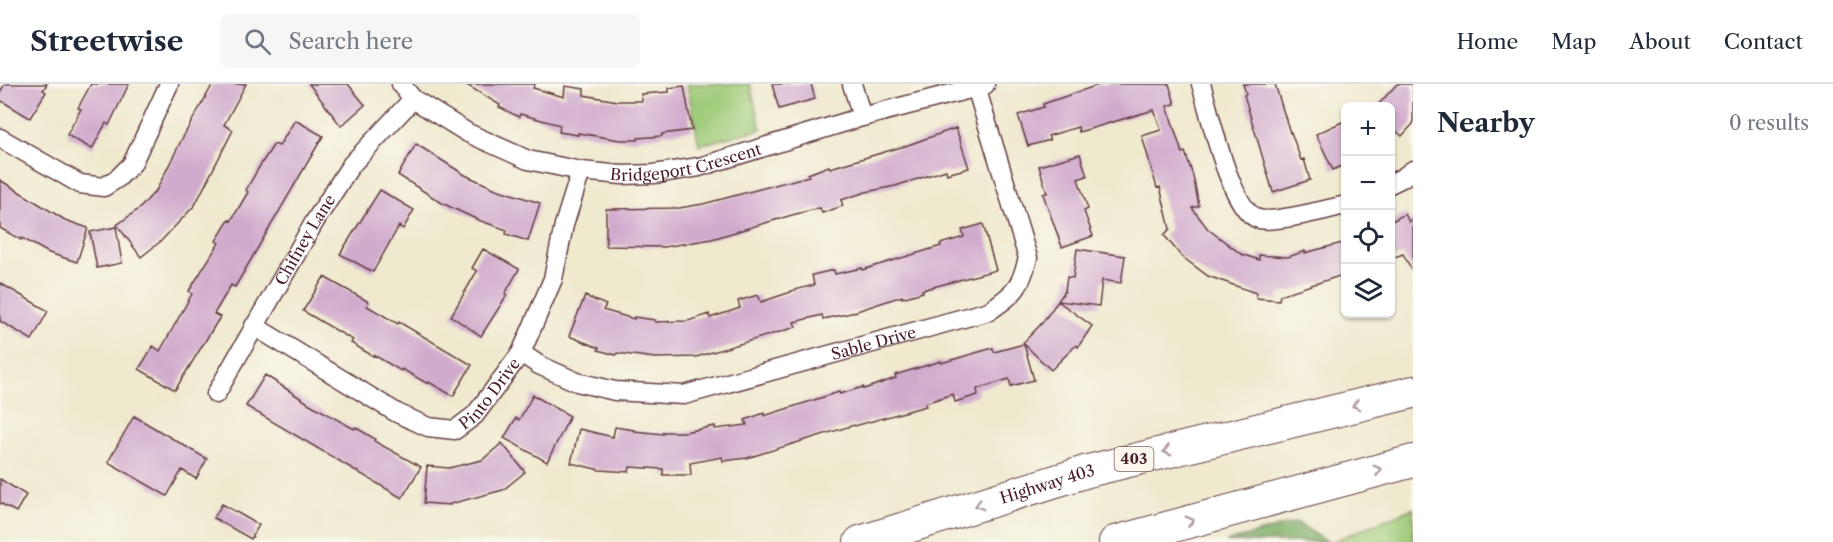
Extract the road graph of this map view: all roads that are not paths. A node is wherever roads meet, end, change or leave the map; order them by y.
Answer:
1 (169, 84) edge
2 (401, 84) edge
3 (852, 84) edge
4 (1201, 84) edge
5 (981, 86) edge
6 (413, 99) junction
7 (862, 117) junction
8 (0, 138) edge
9 (1413, 170) edge
10 (581, 171) junction
11 (1395, 182) edge
12 (1341, 206) edge
13 (254, 326) junction
14 (521, 353) junction
15 (1413, 392) edge
16 (216, 394) dead end
17 (1413, 460) edge
18 (860, 542) edge
19 (1114, 542) edge

1 - 8 street
2 - 6 street, Bridgeport Crescent
3 - 7 street
4 - 12 street
5 - 7 street, Bridgeport Crescent
5 - 14 street, Sable Drive
6 - 10 street, Bridgeport Crescent
6 - 13 street, Chifney Lane
7 - 10 street, Bridgeport Crescent
9 - 11 street
10 - 14 street, Pinto Drive
13 - 14 street, Pinto Drive
13 - 16 street, Chifney Lane
15 -> 18 highway, Highway 403 / 403
19 -> 17 highway

